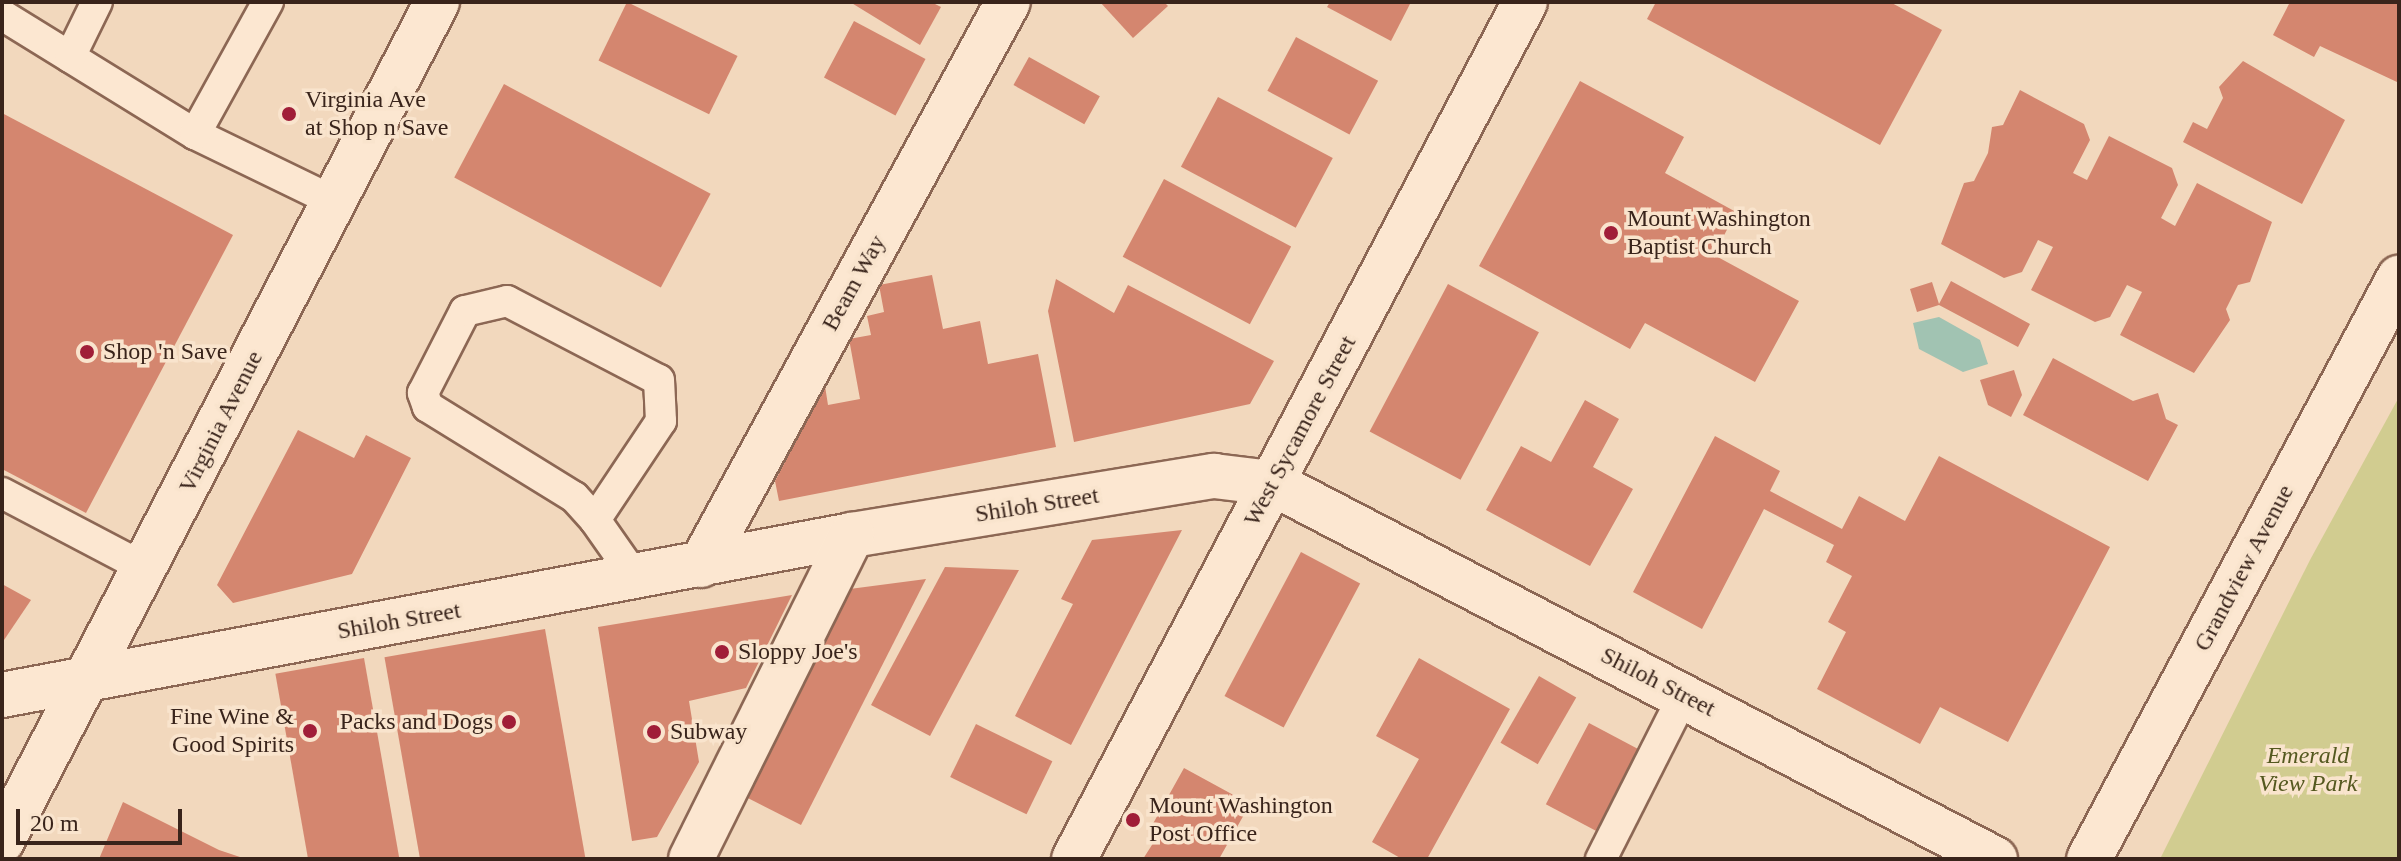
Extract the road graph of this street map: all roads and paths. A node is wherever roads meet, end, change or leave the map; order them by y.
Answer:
1 (97, 2) edge
2 (268, 2) edge
3 (437, 2) edge
4 (1008, 2) edge
5 (1525, 2) edge
6 (2, 15) edge
7 (70, 57) junction
8 (195, 134) junction
9 (333, 201) junction
10 (2399, 278) edge
11 (1272, 483) junction
12 (2, 493) edge
13 (595, 520) junction
14 (852, 535) junction
15 (701, 565) junction
16 (147, 569) junction
17 (635, 577) junction
18 (91, 677) junction
19 (2, 695) edge
20 (1684, 695) junction
21 (2, 841) edge
22 (691, 859) edge
23 (1074, 859) edge
24 (1601, 859) edge
25 (1995, 859) edge
26 (2089, 859) edge

1 - 7 lane
2 - 8 lane
3 - 9 street, Virginia Avenue
4 - 15 street, Beam Way
5 - 11 street, West Sycamore Street
6 - 7 lane
7 - 8 lane
8 - 9 lane
9 - 16 street, Virginia Avenue
10 - 26 street, Grandview Avenue
11 - 14 street, Shiloh Street
11 - 20 street, Shiloh Street
11 - 23 street, West Sycamore Street
12 - 16 lane
13 - 13 lane
13 - 17 lane
14 - 15 street, Shiloh Street
14 - 22 street
15 - 17 street, Shiloh Street
16 - 18 street, Virginia Avenue
17 - 18 street, Shiloh Street
18 - 19 street, Shiloh Street
18 - 21 street, Virginia Avenue
20 - 24 lane
20 - 25 street, Shiloh Street

